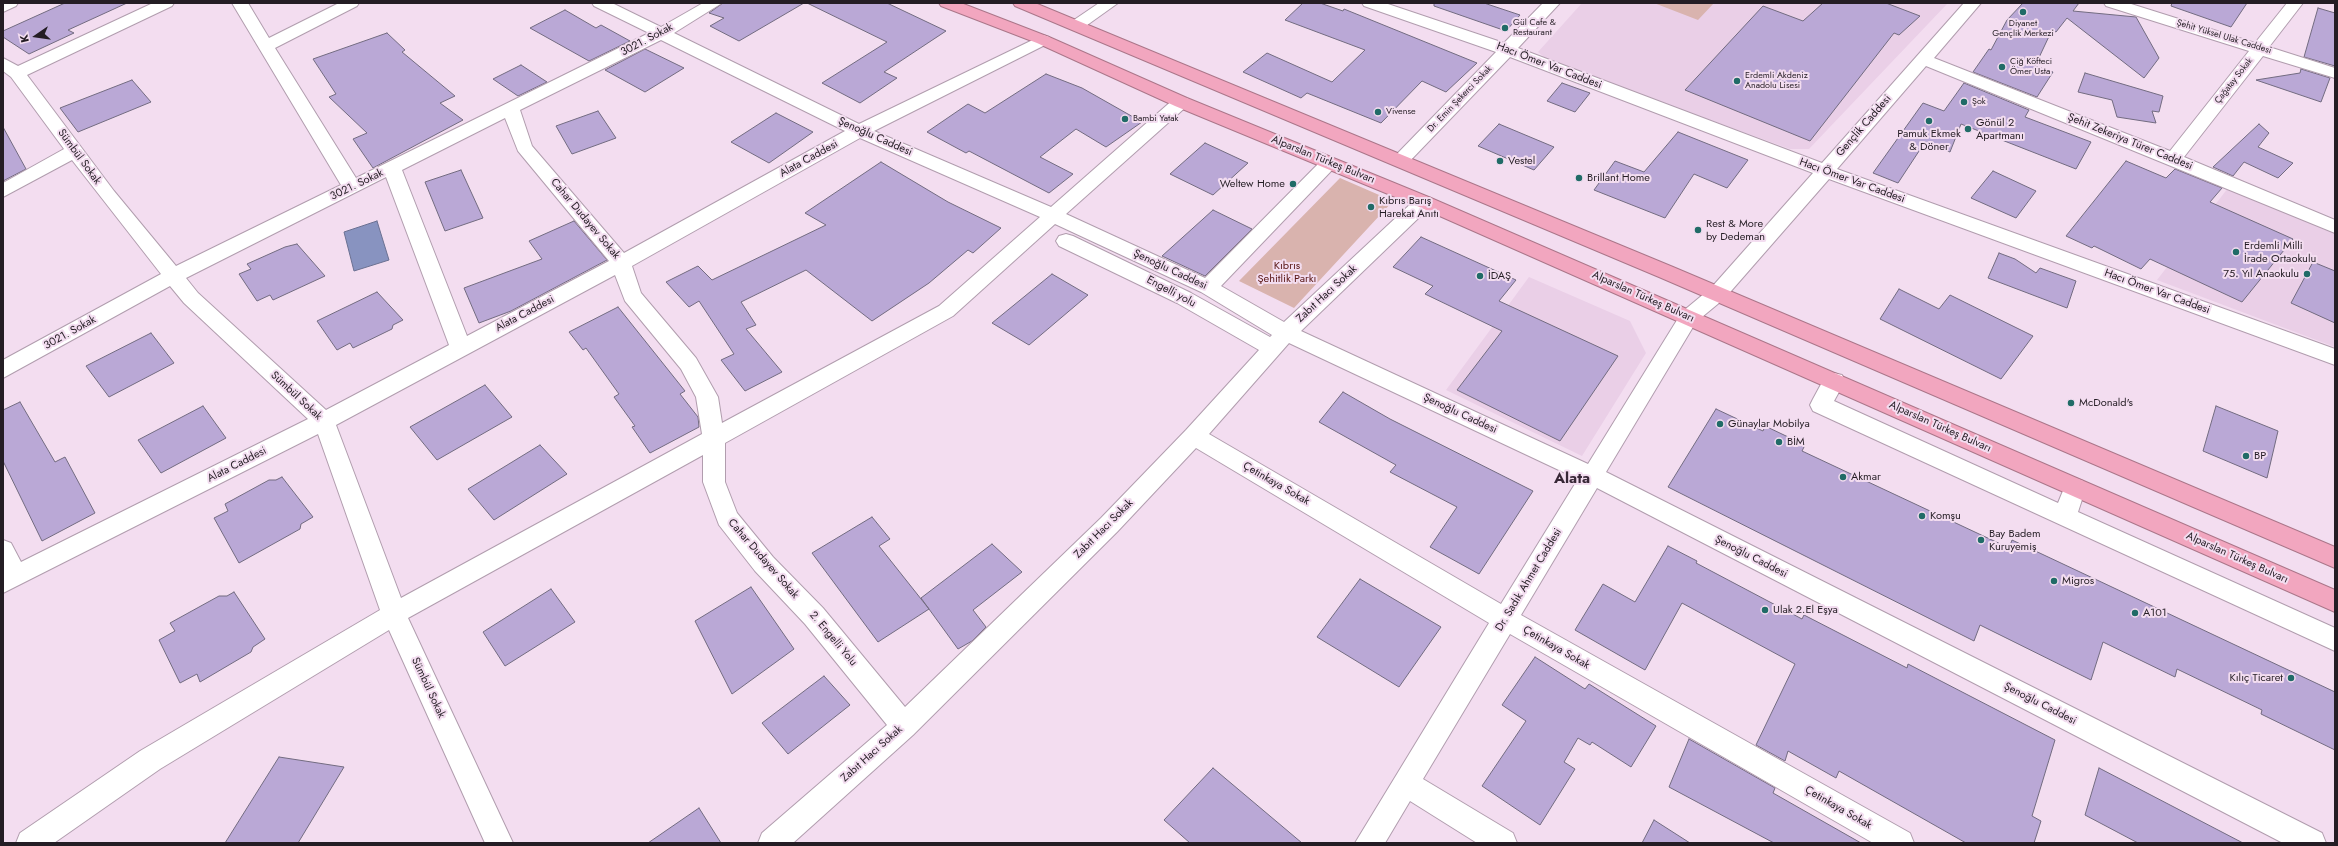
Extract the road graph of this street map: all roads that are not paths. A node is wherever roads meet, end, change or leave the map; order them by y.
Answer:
1 (10, 3) edge
2 (166, 3) edge
3 (240, 3) edge
4 (351, 3) edge
5 (600, 3) edge
6 (714, 3) edge
7 (947, 3) edge
8 (1021, 3) edge
9 (1110, 3) edge
10 (1370, 3) edge
11 (1552, 3) edge
12 (1973, 3) edge
13 (2112, 3) edge
14 (2295, 3) edge
15 (3, 7) edge
16 (1077, 25) junction
17 (662, 33) junction
18 (1043, 40) junction
19 (266, 46) junction
20 (2261, 48) junction
21 (1507, 50) junction
22 (1923, 59) junction
23 (10, 68) edge
24 (2335, 73) edge
25 (1181, 102) junction
26 (511, 109) junction
27 (858, 131) junction
28 (75, 151) junction
29 (2173, 158) junction
30 (1401, 160) junction
31 (1329, 163) junction
32 (392, 168) junction
33 (1825, 171) junction
34 (352, 187) junction
35 (3, 192) edge
36 (1424, 202) junction
37 (1055, 216) junction
38 (2335, 227) edge
39 (1066, 240) dead end
40 (621, 263) junction
41 (173, 276) junction
42 (1208, 287) junction
43 (1718, 293) junction
44 (1689, 317) junction
45 (1279, 340) junction
46 (461, 348) junction
47 (2335, 357) edge
48 (3, 370) edge
49 (1834, 381) junction
50 (324, 421) junction
51 (1194, 436) junction
52 (714, 439) junction
53 (1592, 476) junction
54 (2075, 487) junction
55 (2065, 517) junction
56 (3, 550) edge
57 (2335, 558) edge
58 (10, 580) edge
59 (2335, 601) edge
60 (394, 614) junction
61 (1505, 619) junction
62 (2335, 640) edge
63 (904, 726) junction
64 (1405, 783) junction
65 (30, 843) edge
66 (499, 843) edge
67 (772, 843) edge
68 (1369, 843) edge
69 (1503, 843) edge
70 (1900, 843) edge
71 (2312, 843) edge

1 - 15 street
2 - 23 street
3 - 19 street
4 - 19 street
5 - 17 street, Şenoğlu Caddesi
6 - 17 street, 3021. Sokak
7 - 18 highway, Alparslan Türkeş Bulvarı
8 - 16 highway
9 - 16 street
10 - 21 street, Hacı Ömer Var Caddesi
11 - 21 street, Dr. Emin Şekerci Sokak
12 - 22 street, Gençlik Caddesi
13 - 20 street, Şehit Yüksel Ulak Caddesi
14 - 20 street, Çağatay Sokak
16 - 30 highway
17 - 26 street, 3021. Sokak
17 - 27 street, Şenoğlu Caddesi
18 - 25 highway, Alparslan Türkeş Bulvarı
18 - 27 street, Alata Caddesi
19 - 34 street
20 - 24 street, Şehit Yüksel Ulak Caddesi
20 - 29 street, Çağatay Sokak
21 - 30 street, Dr. Emin Şekerci Sokak
21 - 33 street, Hacı Ömer Var Caddesi
22 - 29 street, Şehit Zekeriya Türer Caddesi
22 - 33 street, Gençlik Caddesi
23 - 28 street, Sümbül Sokak
25 - 31 highway, Alparslan Türkeş Bulvarı
25 - 37 street
26 - 32 street, 3021. Sokak
26 - 40 street, Cahar Dudayev Sokak
27 - 37 street, Şenoğlu Caddesi
27 - 40 street, Alata Caddesi
28 - 35 street
28 - 41 street, Sümbül Sokak
29 - 38 street, Şehit Zekeriya Türer Caddesi
30 - 43 highway
31 - 36 highway, Alparslan Türkeş Bulvarı
31 - 42 street
32 - 34 street, 3021. Sokak
32 - 46 street
33 - 43 street, Gençlik Caddesi
33 - 47 street, Hacı Ömer Var Caddesi
34 - 41 street, 3021. Sokak
36 - 44 highway, Alparslan Türkeş Bulvarı
36 - 45 street, Zabıt Hacı Sokak
37 - 42 street, Şenoğlu Caddesi
37 - 52 street
39 - 45 street, Engelli yolu
40 - 46 street, Alata Caddesi
40 - 52 street, Cahar Dudayev Sokak
41 - 48 street, 3021. Sokak
41 - 50 street, Sümbül Sokak
42 - 45 street, Şenoğlu Caddesi
43 - 44 street, Gençlik Caddesi
43 - 57 highway
44 - 49 highway, Alparslan Türkeş Bulvarı
44 - 53 street, Dr. Sadık Ahmet Caddesi
45 - 51 street, Zabıt Hacı Sokak
45 - 53 street, Şenoğlu Caddesi
46 - 50 street, Alata Caddesi
49 - 54 highway, Alparslan Türkeş Bulvarı
49 - 55 street
50 - 58 street, Alata Caddesi
50 - 60 street, Sümbül Sokak
51 - 61 street, Çetinkaya Sokak
51 - 63 street, Zabıt Hacı Sokak
52 - 60 street
52 - 63 street, 2. Engelli Yolu
53 - 61 street, Dr. Sadık Ahmet Caddesi
53 - 71 street, Şenoğlu Caddesi
54 - 55 street
54 - 59 highway, Alparslan Türkeş Bulvarı
55 - 62 street
56 - 58 street
60 - 65 street
60 - 66 street, Sümbül Sokak
61 - 64 street, Dr. Sadık Ahmet Caddesi
61 - 70 street, Çetinkaya Sokak
63 - 67 street
64 - 68 street, Dr. Sadık Ahmet Caddesi
64 - 69 street

